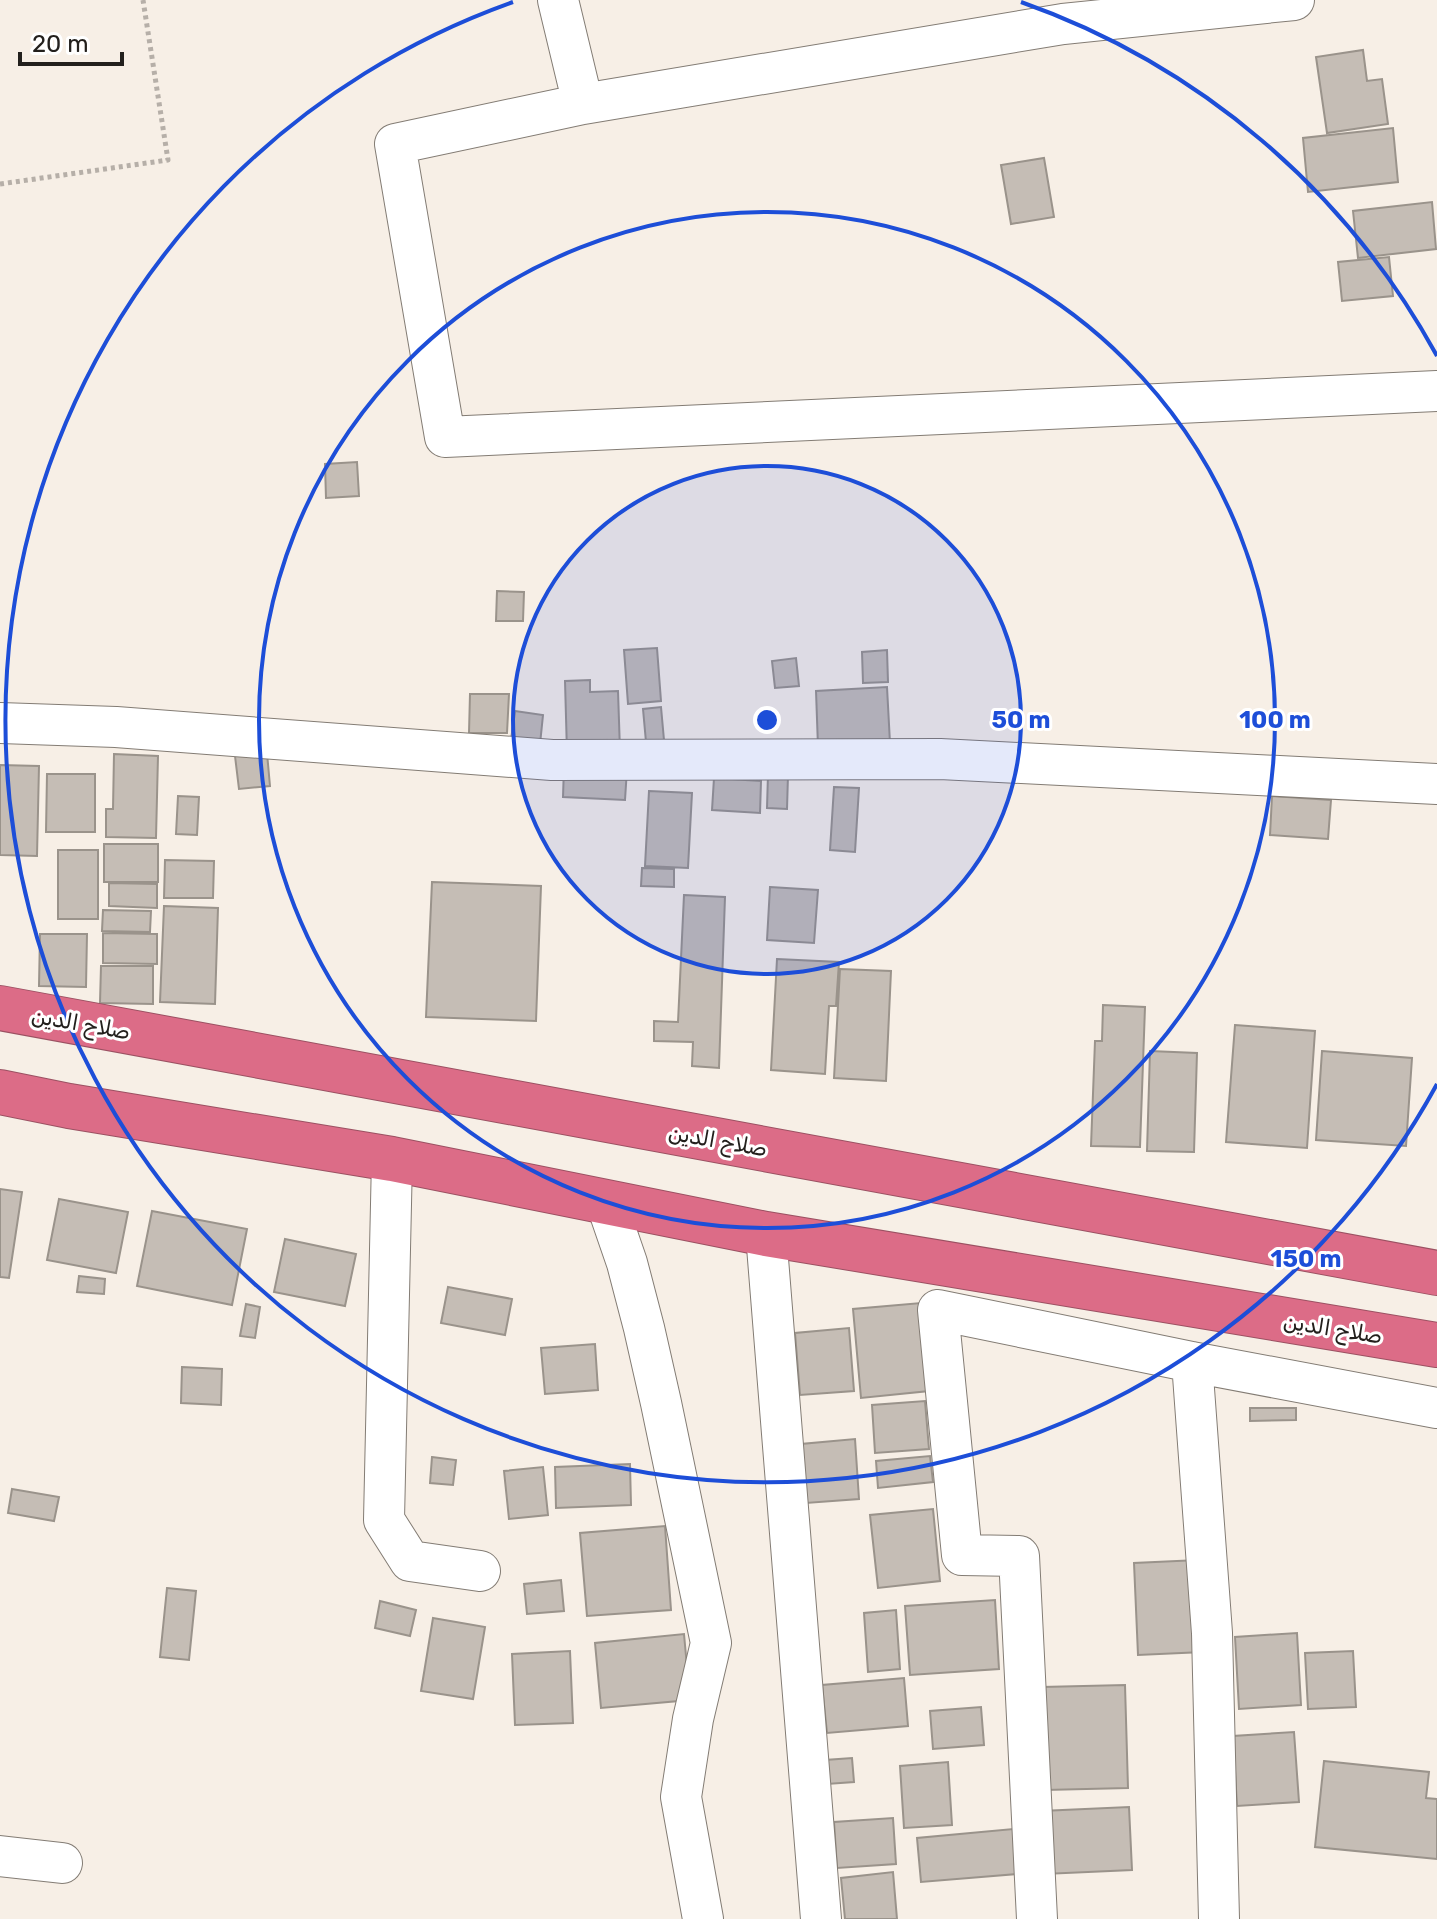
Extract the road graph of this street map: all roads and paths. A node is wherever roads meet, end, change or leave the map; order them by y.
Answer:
1 (143, 0) edge
2 (558, 0) edge
3 (1294, 0) edge
4 (583, 104) junction
5 (0, 184) edge
6 (1437, 391) edge
7 (0, 723) edge
8 (1437, 784) edge
9 (0, 1008) edge
10 (0, 1092) edge
11 (392, 1159) junction
12 (606, 1202) junction
13 (766, 1234) junction
14 (1437, 1273) edge
15 (1437, 1345) edge
16 (1192, 1362) junction
17 (1437, 1408) edge
18 (480, 1571) dead end
19 (0, 1856) edge
20 (62, 1863) dead end
21 (703, 1919) edge
22 (821, 1919) edge
23 (1037, 1919) edge
24 (1219, 1919) edge

1 - 5 path
2 - 4 street
3 - 4 street
4 - 6 street
7 - 8 street
9 - 14 highway, صلاح الدين
10 - 11 highway, صلاح الدين
11 - 12 highway, صلاح الدين
11 - 18 street
12 - 13 highway, صلاح الدين
12 - 21 street
13 - 15 highway, صلاح الدين
13 - 22 street
16 - 17 street
16 - 23 street
16 - 24 street
19 - 20 street

